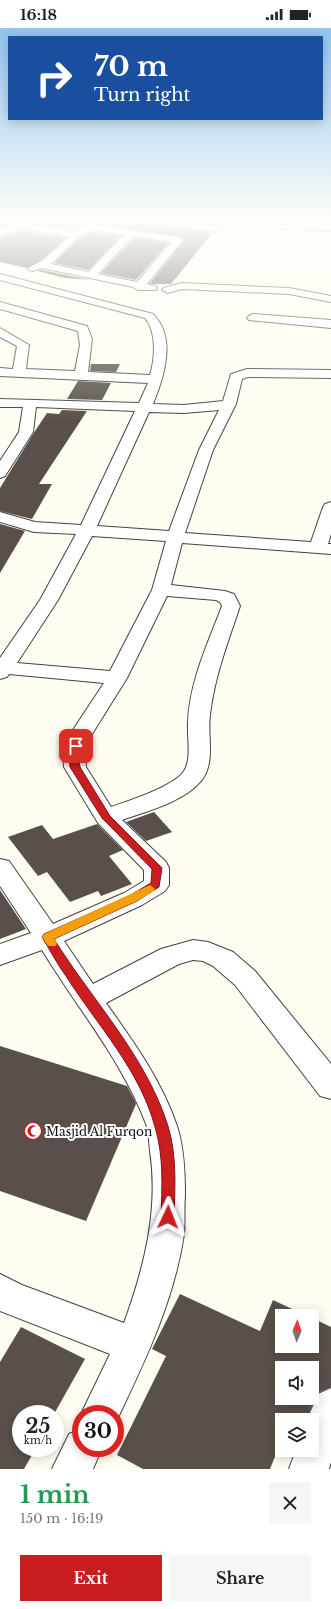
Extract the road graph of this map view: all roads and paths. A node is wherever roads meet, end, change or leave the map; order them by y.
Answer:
1 (37, 287) edge
2 (139, 287) edge
3 (178, 287) edge
4 (215, 287) edge
5 (331, 299) edge
6 (0, 305) edge
7 (253, 318) dead end
8 (331, 324) edge
9 (0, 332) edge
10 (328, 370) edge
11 (0, 372) edge
12 (19, 374) junction
13 (81, 376) junction
14 (155, 379) junction
15 (0, 403) edge
16 (30, 403) junction
17 (229, 404) junction
18 (143, 408) junction
19 (0, 473) edge
20 (331, 507) edge
21 (0, 517) edge
22 (85, 530) junction
23 (175, 538) junction
24 (325, 548) edge
25 (161, 590) junction
26 (1, 669) edge
27 (117, 678) junction
28 (106, 818) junction
29 (0, 867) edge
30 (48, 937) junction
31 (0, 955) edge
32 (89, 999) junction
33 (331, 1087) edge
34 (0, 1291) edge
35 (134, 1345) junction
36 (104, 1405) edge
37 (331, 1407) edge
38 (78, 1457) edge
39 (72, 1469) edge
40 (309, 1469) edge

1 - 14 street
2 - 3 street
4 - 5 street
6 - 13 street
7 - 8 street
9 - 12 street
10 - 17 street
11 - 12 street
12 - 13 street
13 - 14 street
14 - 18 street
15 - 16 street
16 - 18 street
16 - 19 street
17 - 18 street
17 - 23 street
18 - 22 street
20 - 24 street
21 - 22 street
22 - 23 street
22 - 26 street
23 - 24 street
23 - 25 street
25 - 27 street
25 - 28 street
26 - 27 street
27 - 28 street
28 - 30 street
29 - 30 street
30 - 31 street
30 - 32 street
32 - 33 street
32 - 35 street
34 - 35 street
35 - 36 street
37 - 40 street
38 - 39 street

